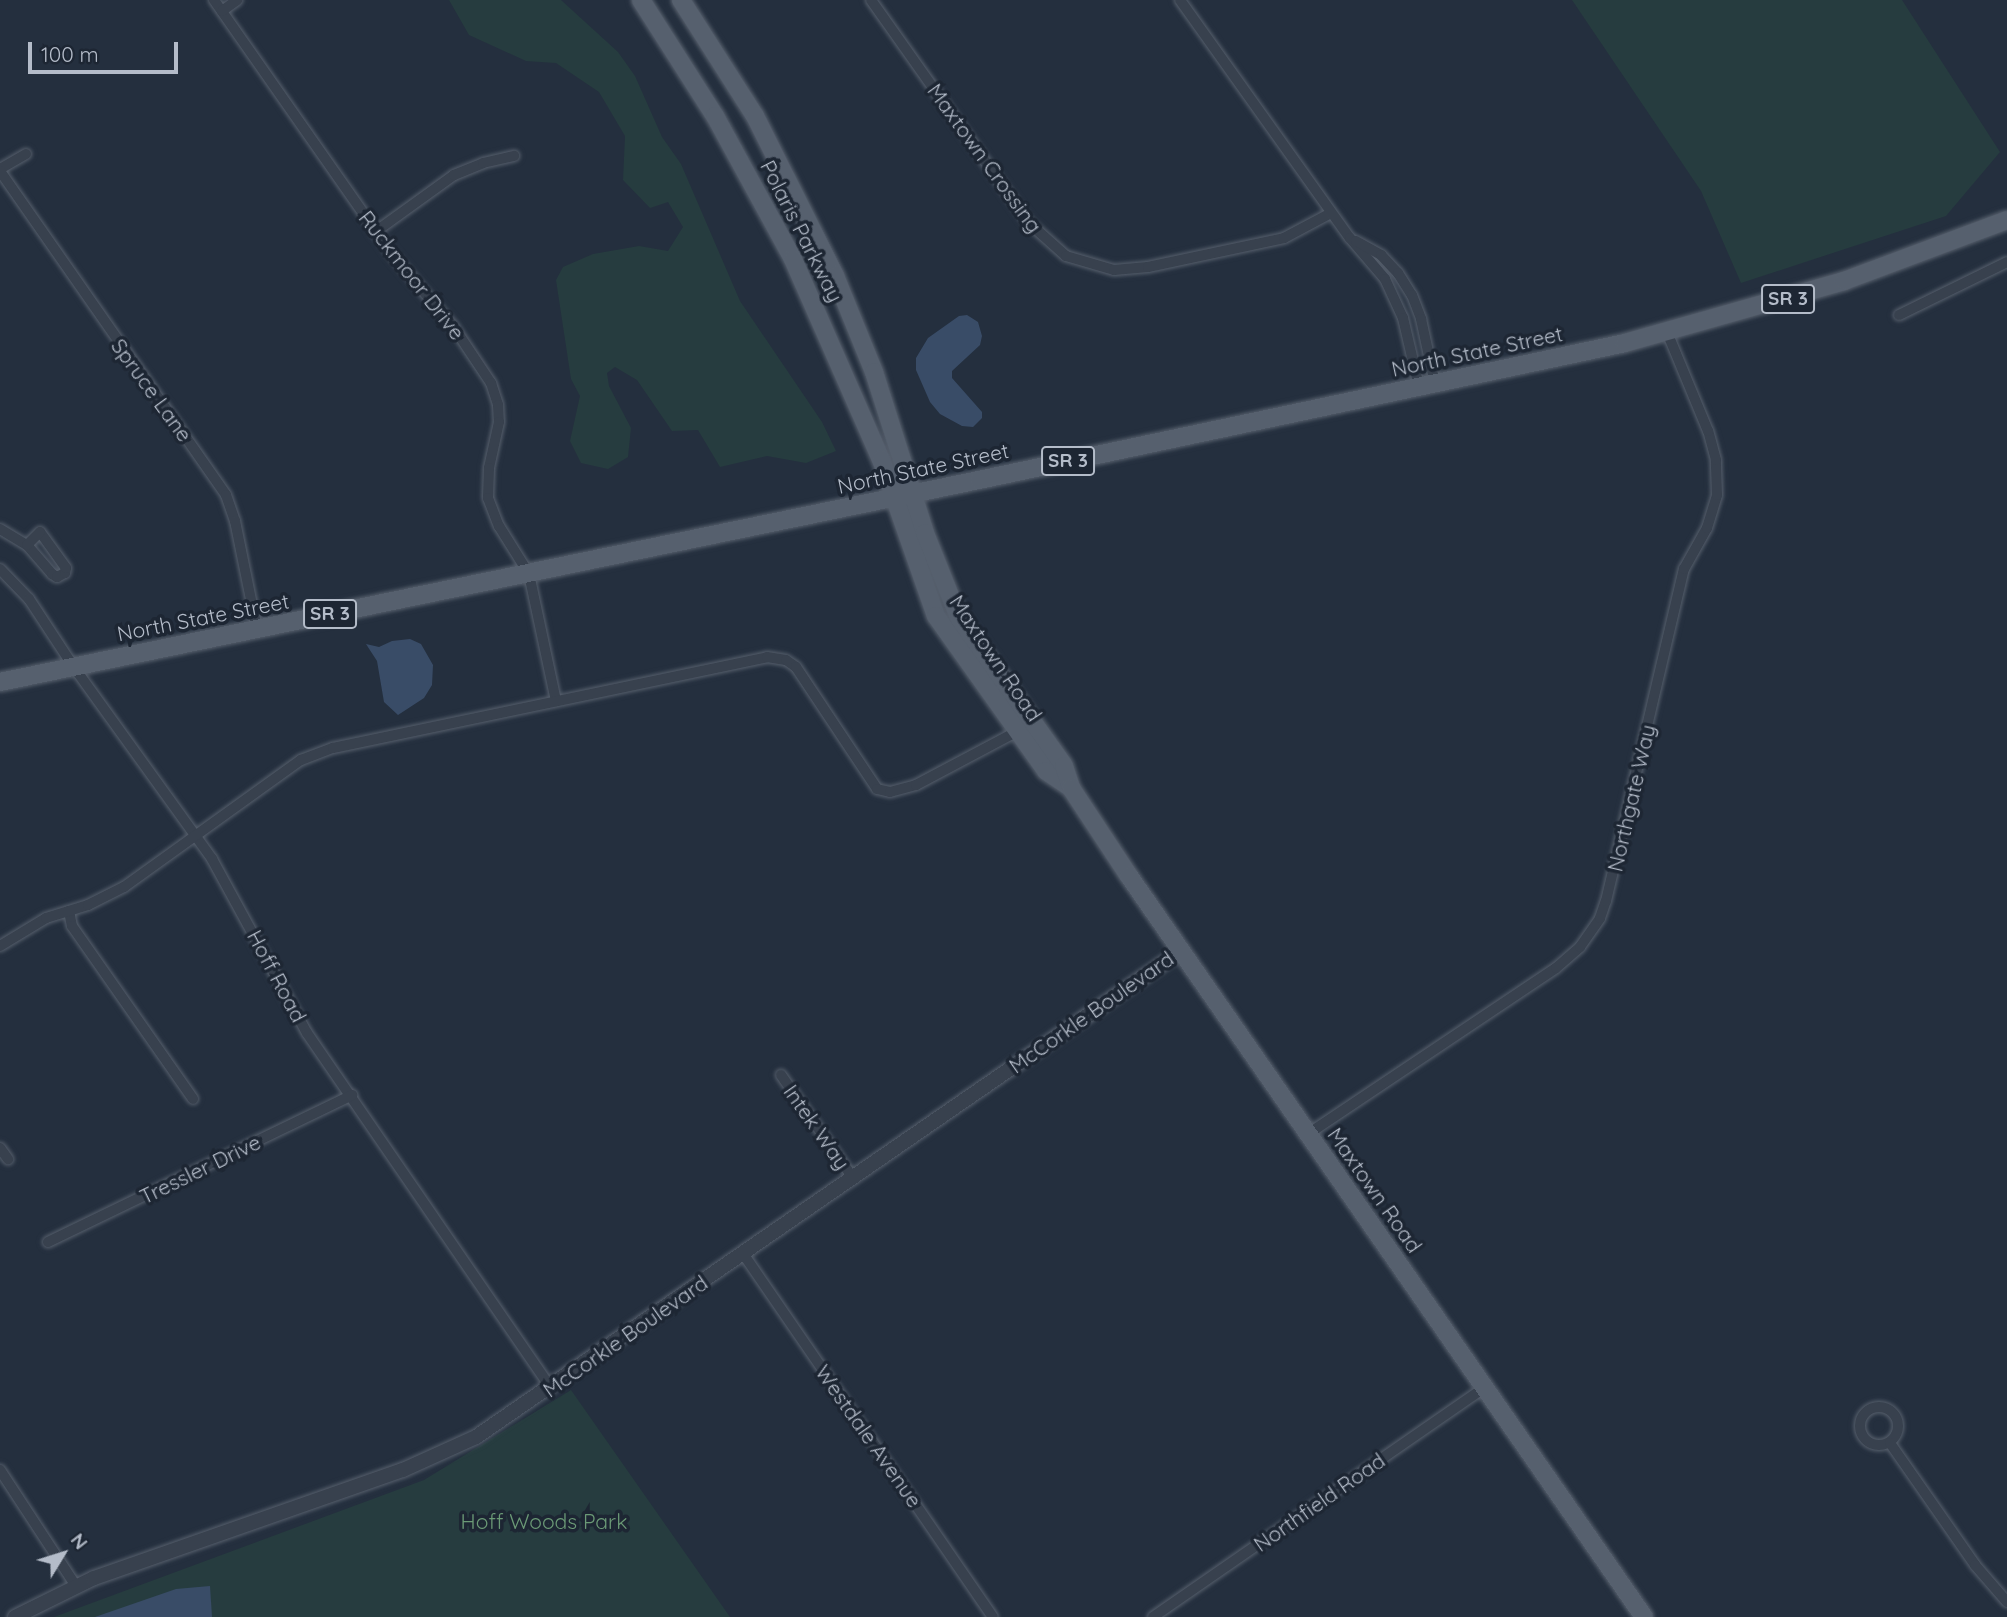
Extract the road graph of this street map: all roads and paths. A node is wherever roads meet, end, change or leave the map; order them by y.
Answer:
1 (214, 0) edge
2 (237, 0) edge
3 (641, 0) edge
4 (681, 0) edge
5 (871, 0) edge
6 (1180, 0) edge
7 (222, 11) junction
8 (23, 156) dead end
9 (514, 156) dead end
10 (0, 170) edge
11 (1331, 212) junction
12 (2007, 220) edge
13 (375, 232) junction
14 (1350, 238) junction
15 (2007, 262) edge
16 (1899, 315) dead end
17 (1667, 332) junction
18 (1427, 385) junction
19 (914, 494) junction
20 (895, 497) junction
21 (0, 529) edge
22 (27, 545) dead end
23 (0, 569) edge
24 (529, 573) junction
25 (257, 629) junction
26 (73, 666) junction
27 (972, 670) junction
28 (0, 682) edge
29 (556, 701) junction
30 (1036, 727) junction
31 (1018, 731) junction
32 (1071, 788) junction
33 (196, 835) junction
34 (69, 911) junction
35 (0, 946) edge
36 (1181, 951) junction
37 (781, 1075) dead end
38 (352, 1095) junction
39 (193, 1099) dead end
40 (1308, 1134) junction
41 (0, 1149) edge
42 (8, 1159) dead end
43 (853, 1178) junction
44 (48, 1242) dead end
45 (744, 1255) junction
46 (551, 1388) junction
47 (1484, 1388) junction
48 (1890, 1443) dead end
49 (0, 1470) edge
50 (76, 1586) junction
51 (2007, 1602) edge
52 (15, 1617) edge
53 (993, 1617) edge
54 (1153, 1617) edge
55 (1644, 1617) edge

1 - 7 street, Ruckmoor Drive
2 - 7 street
3 - 20 main road, Polaris Parkway
4 - 19 main road, Polaris Parkway
5 - 11 street, Maxtown Crossing
6 - 11 street
7 - 13 street, Ruckmoor Drive
8 - 10 street, Spruce Lane
9 - 13 street
10 - 25 street, Spruce Lane
11 - 14 street
12 - 17 main road, North State Street / SR 3
13 - 24 street, Ruckmoor Drive
14 - 18 street
14 - 18 street
15 - 16 street
17 - 18 main road, North State Street / SR 3
17 - 40 street, Northgate Way
18 - 19 main road, North State Street / SR 3
19 - 20 main road, North State Street / SR 3
19 - 30 main road, Maxtown Road
20 - 24 main road, North State Street / SR 3
20 - 27 main road, Maxtown Road
21 - 22 street
23 - 26 street, Hoff Road
24 - 25 main road, North State Street / SR 3
24 - 29 street
25 - 26 main road, North State Street / SR 3
26 - 28 main road, North State Street / SR 3
26 - 33 street, Hoff Road
27 - 30 main road
27 - 31 main road, Maxtown Road
29 - 31 street
29 - 33 street
30 - 32 main road, Maxtown Road
31 - 32 main road, Maxtown Road
32 - 36 main road, Maxtown Road
33 - 34 street
33 - 38 street, Hoff Road
34 - 35 street
34 - 39 street
36 - 40 main road, Maxtown Road
36 - 43 street, McCorkle Boulevard
37 - 43 street, Intek Way
38 - 44 street, Tressler Drive
38 - 46 street, Hoff Road
40 - 47 main road, Maxtown Road
41 - 42 street
43 - 45 street, McCorkle Boulevard
45 - 46 street, McCorkle Boulevard
45 - 53 street, Westdale Avenue
46 - 50 street, McCorkle Boulevard
47 - 54 street, Northfield Road
47 - 55 main road, Maxtown Road
48 - 51 street
49 - 50 street
50 - 52 street, McCorkle Boulevard

